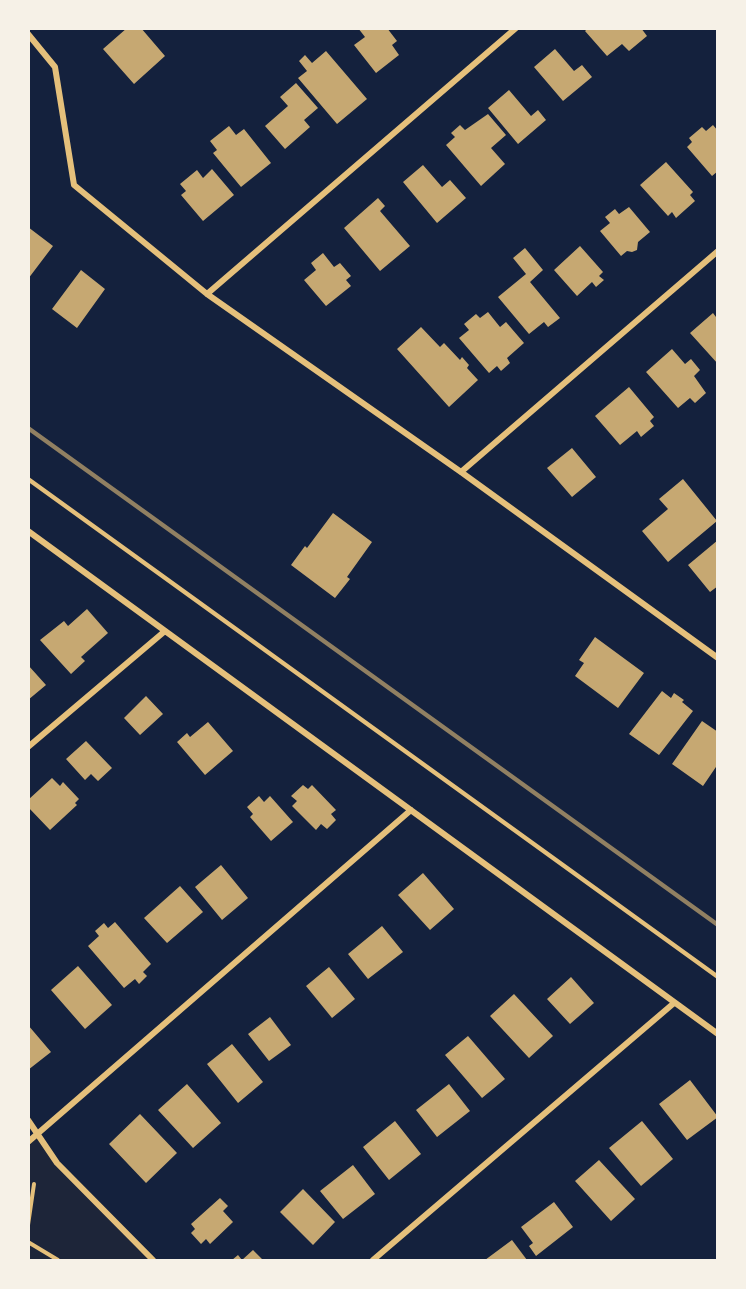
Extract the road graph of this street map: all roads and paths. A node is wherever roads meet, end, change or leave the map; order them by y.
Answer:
1 (516, 28) edge
2 (28, 33) edge
3 (717, 250) edge
4 (207, 294) junction
5 (461, 472) junction
6 (28, 479) edge
7 (28, 531) edge
8 (165, 631) junction
9 (717, 648) edge
10 (711, 654) junction
11 (717, 658) edge
12 (28, 747) edge
13 (411, 810) junction
14 (717, 977) edge
15 (674, 1003) junction
16 (717, 1034) edge
17 (28, 1120) edge
18 (38, 1134) junction
19 (28, 1142) edge
20 (34, 1184) dead end
21 (28, 1225) edge
22 (28, 1242) edge
23 (58, 1260) edge
24 (153, 1260) edge
25 (373, 1260) edge

1 - 4 street
2 - 4 street
3 - 5 street
4 - 5 street
5 - 10 street
6 - 14 lane
7 - 8 street
8 - 12 street
8 - 13 street
9 - 10 street
10 - 11 street
13 - 15 street
13 - 18 street
15 - 16 street
15 - 25 street
17 - 18 street
18 - 19 street
18 - 24 street
20 - 21 path
22 - 23 path

